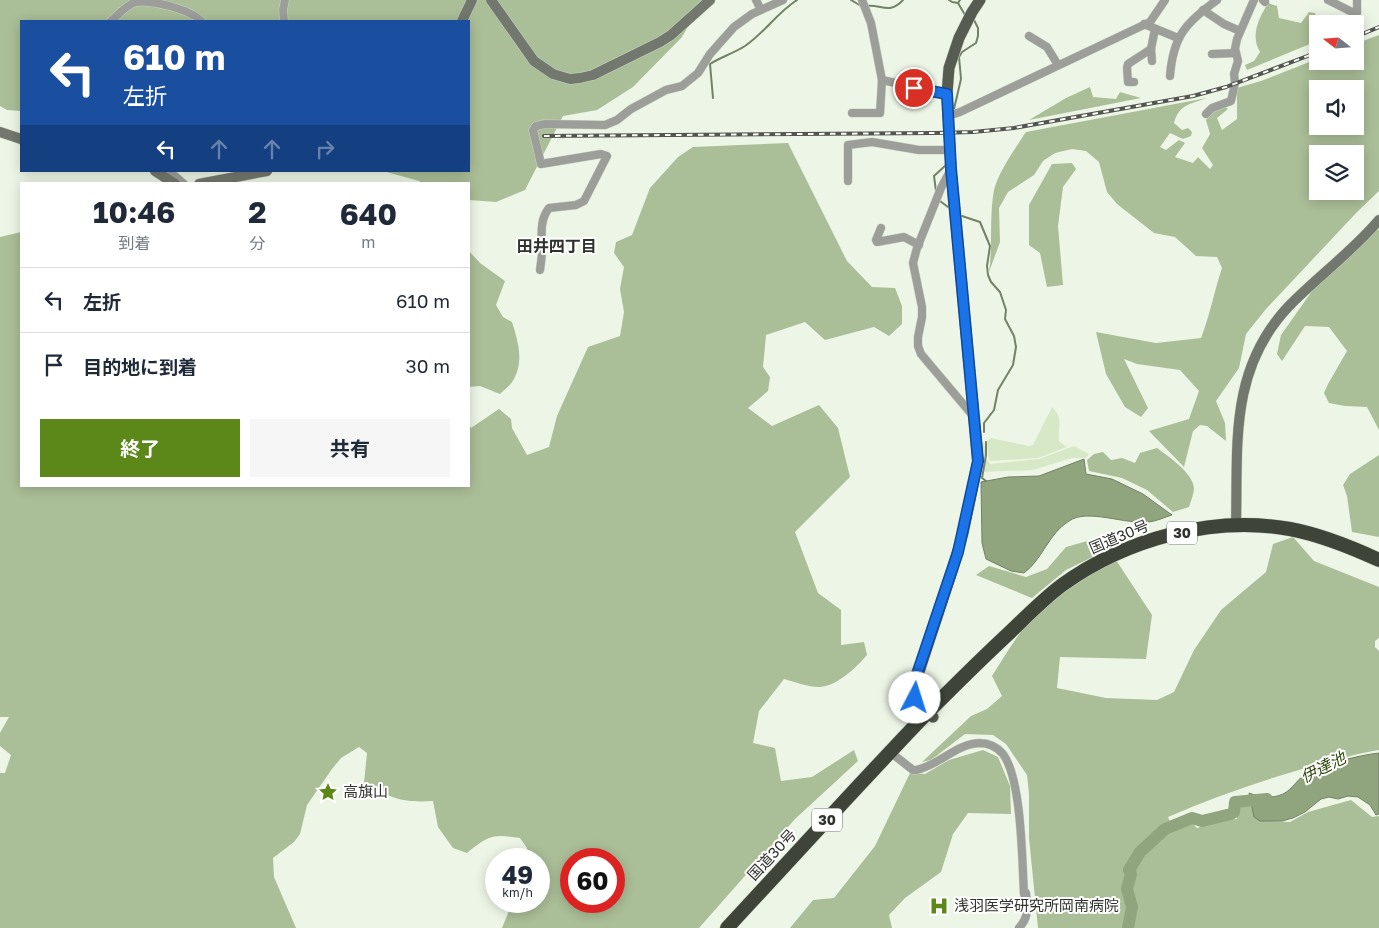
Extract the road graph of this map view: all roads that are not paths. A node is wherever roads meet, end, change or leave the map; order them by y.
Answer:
1 (285, 0) edge
2 (472, 0) edge
3 (491, 0) edge
4 (710, 0) edge
5 (756, 0) edge
6 (783, 0) edge
7 (862, 0) edge
8 (980, 0) edge
9 (1165, 0) edge
10 (1217, 0) edge
11 (1254, 0) edge
12 (1328, 0) edge
13 (1357, 0) edge
14 (761, 10) junction
15 (1203, 10) junction
16 (112, 20) edge
17 (201, 20) edge
18 (284, 20) edge
19 (462, 20) edge
20 (1144, 24) junction
21 (1155, 29) junction
22 (1240, 31) junction
23 (1029, 36) dead end
24 (1178, 38) junction
25 (1151, 49) junction
26 (1236, 53) junction
27 (1212, 54) dead end
28 (1152, 60) dead end
29 (1058, 65) junction
30 (1170, 76) dead end
31 (882, 80) junction
32 (1134, 82) dead end
33 (947, 94) junction
34 (852, 113) dead end
35 (1206, 114) dead end
36 (948, 116) junction
37 (0, 132) edge
38 (20, 139) edge
39 (950, 150) junction
40 (951, 169) junction
41 (156, 172) edge
42 (170, 172) edge
43 (262, 172) edge
44 (848, 181) dead end
45 (171, 182) edge
46 (182, 182) edge
47 (209, 182) edge
48 (1379, 220) edge
49 (881, 228) dead end
50 (919, 245) junction
51 (540, 270) dead end
52 (975, 419) junction
53 (1236, 524) junction
54 (1379, 560) edge
55 (930, 715) junction
56 (893, 755) junction
57 (727, 928) edge
58 (739, 928) edge
59 (1019, 928) edge

1 - 18 street
2 - 19 street
3 - 4 street
5 - 14 street
6 - 14 street
7 - 31 street
8 - 33 main road
9 - 20 street
10 - 15 street
11 - 22 street
12 - 13 street
14 - 51 street
15 - 22 street
15 - 24 street
16 - 17 street
20 - 21 street
20 - 29 street
21 - 24 street
21 - 25 street
22 - 26 street
23 - 29 street
24 - 30 street
25 - 28 street
25 - 32 street
26 - 27 street
26 - 35 street
29 - 36 street
31 - 33 street
31 - 34 street
33 - 36 main road
36 - 39 main road
37 - 38 street
39 - 40 main road
39 - 44 street
40 - 50 street
40 - 52 main road
41 - 45 street
42 - 46 street
43 - 47 street
48 - 53 street
49 - 50 street
50 - 52 street
52 - 55 main road
53 - 54 highway, 国道30号 / 30
53 - 55 highway, 国道30号 / 30
55 - 56 highway, 国道30号 / 30
56 - 57 highway, 国道30号 / 30
56 - 58 highway, 国道30号 / 30
56 - 59 street

